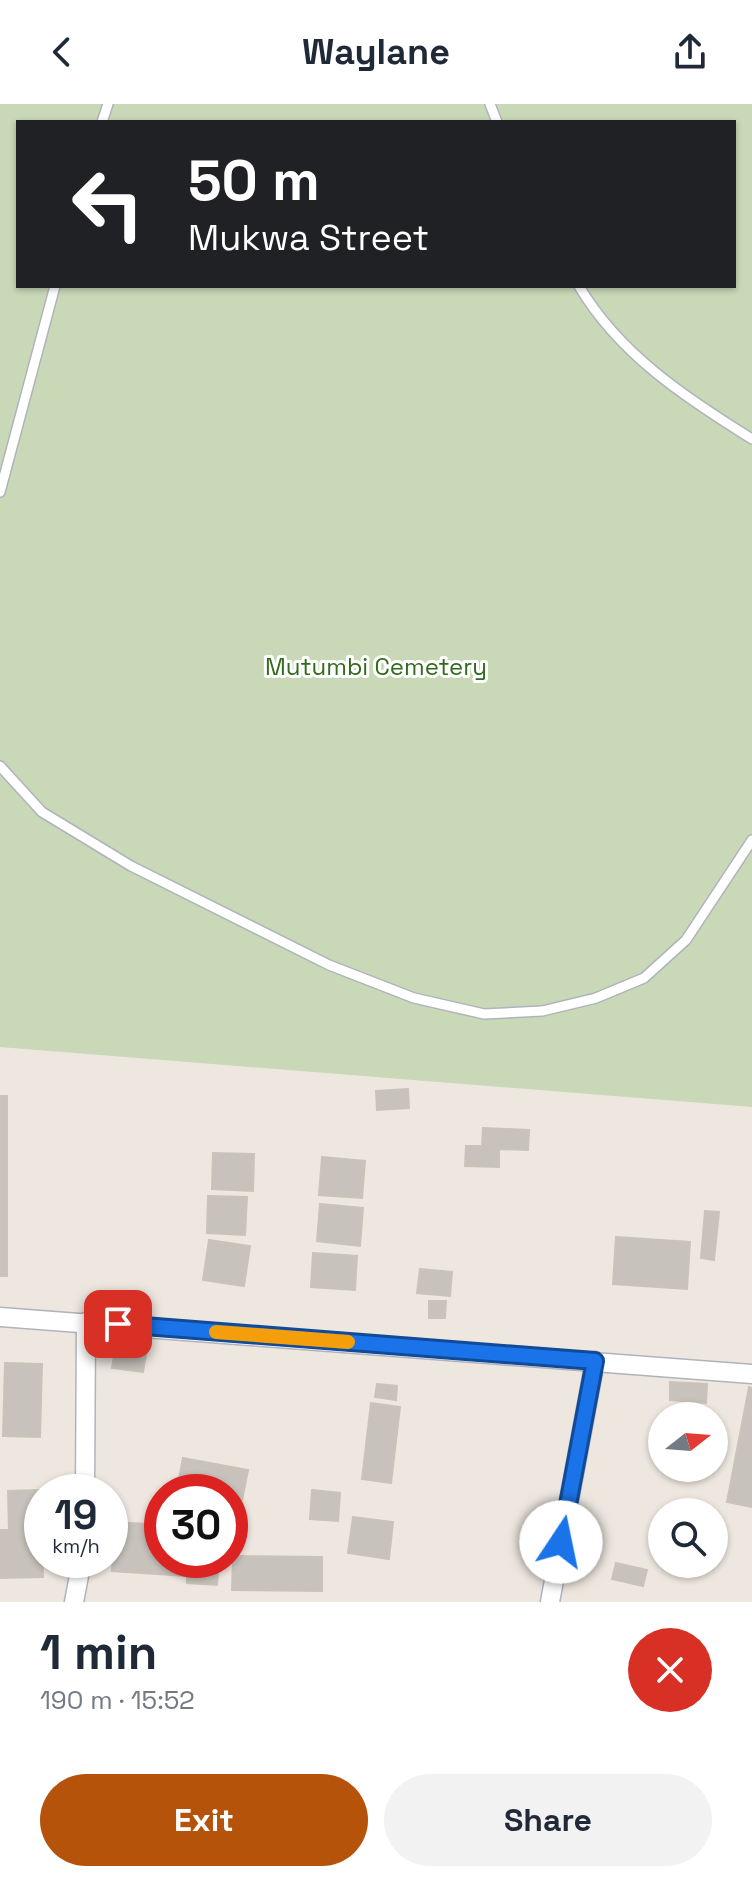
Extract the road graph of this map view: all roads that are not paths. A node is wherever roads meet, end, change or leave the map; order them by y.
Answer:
1 (54, 288) edge
2 (580, 288) edge
3 (752, 439) edge
4 (0, 492) edge
5 (0, 766) edge
6 (752, 840) edge
7 (0, 1317) edge
8 (86, 1322) junction
9 (595, 1361) junction
10 (752, 1374) edge
11 (85, 1474) edge
12 (79, 1578) edge
13 (74, 1602) edge
14 (550, 1602) edge

1 - 4 lane
2 - 3 lane
5 - 6 lane
7 - 8 street
8 - 9 street
8 - 11 street
9 - 10 street
9 - 14 street
12 - 13 street

